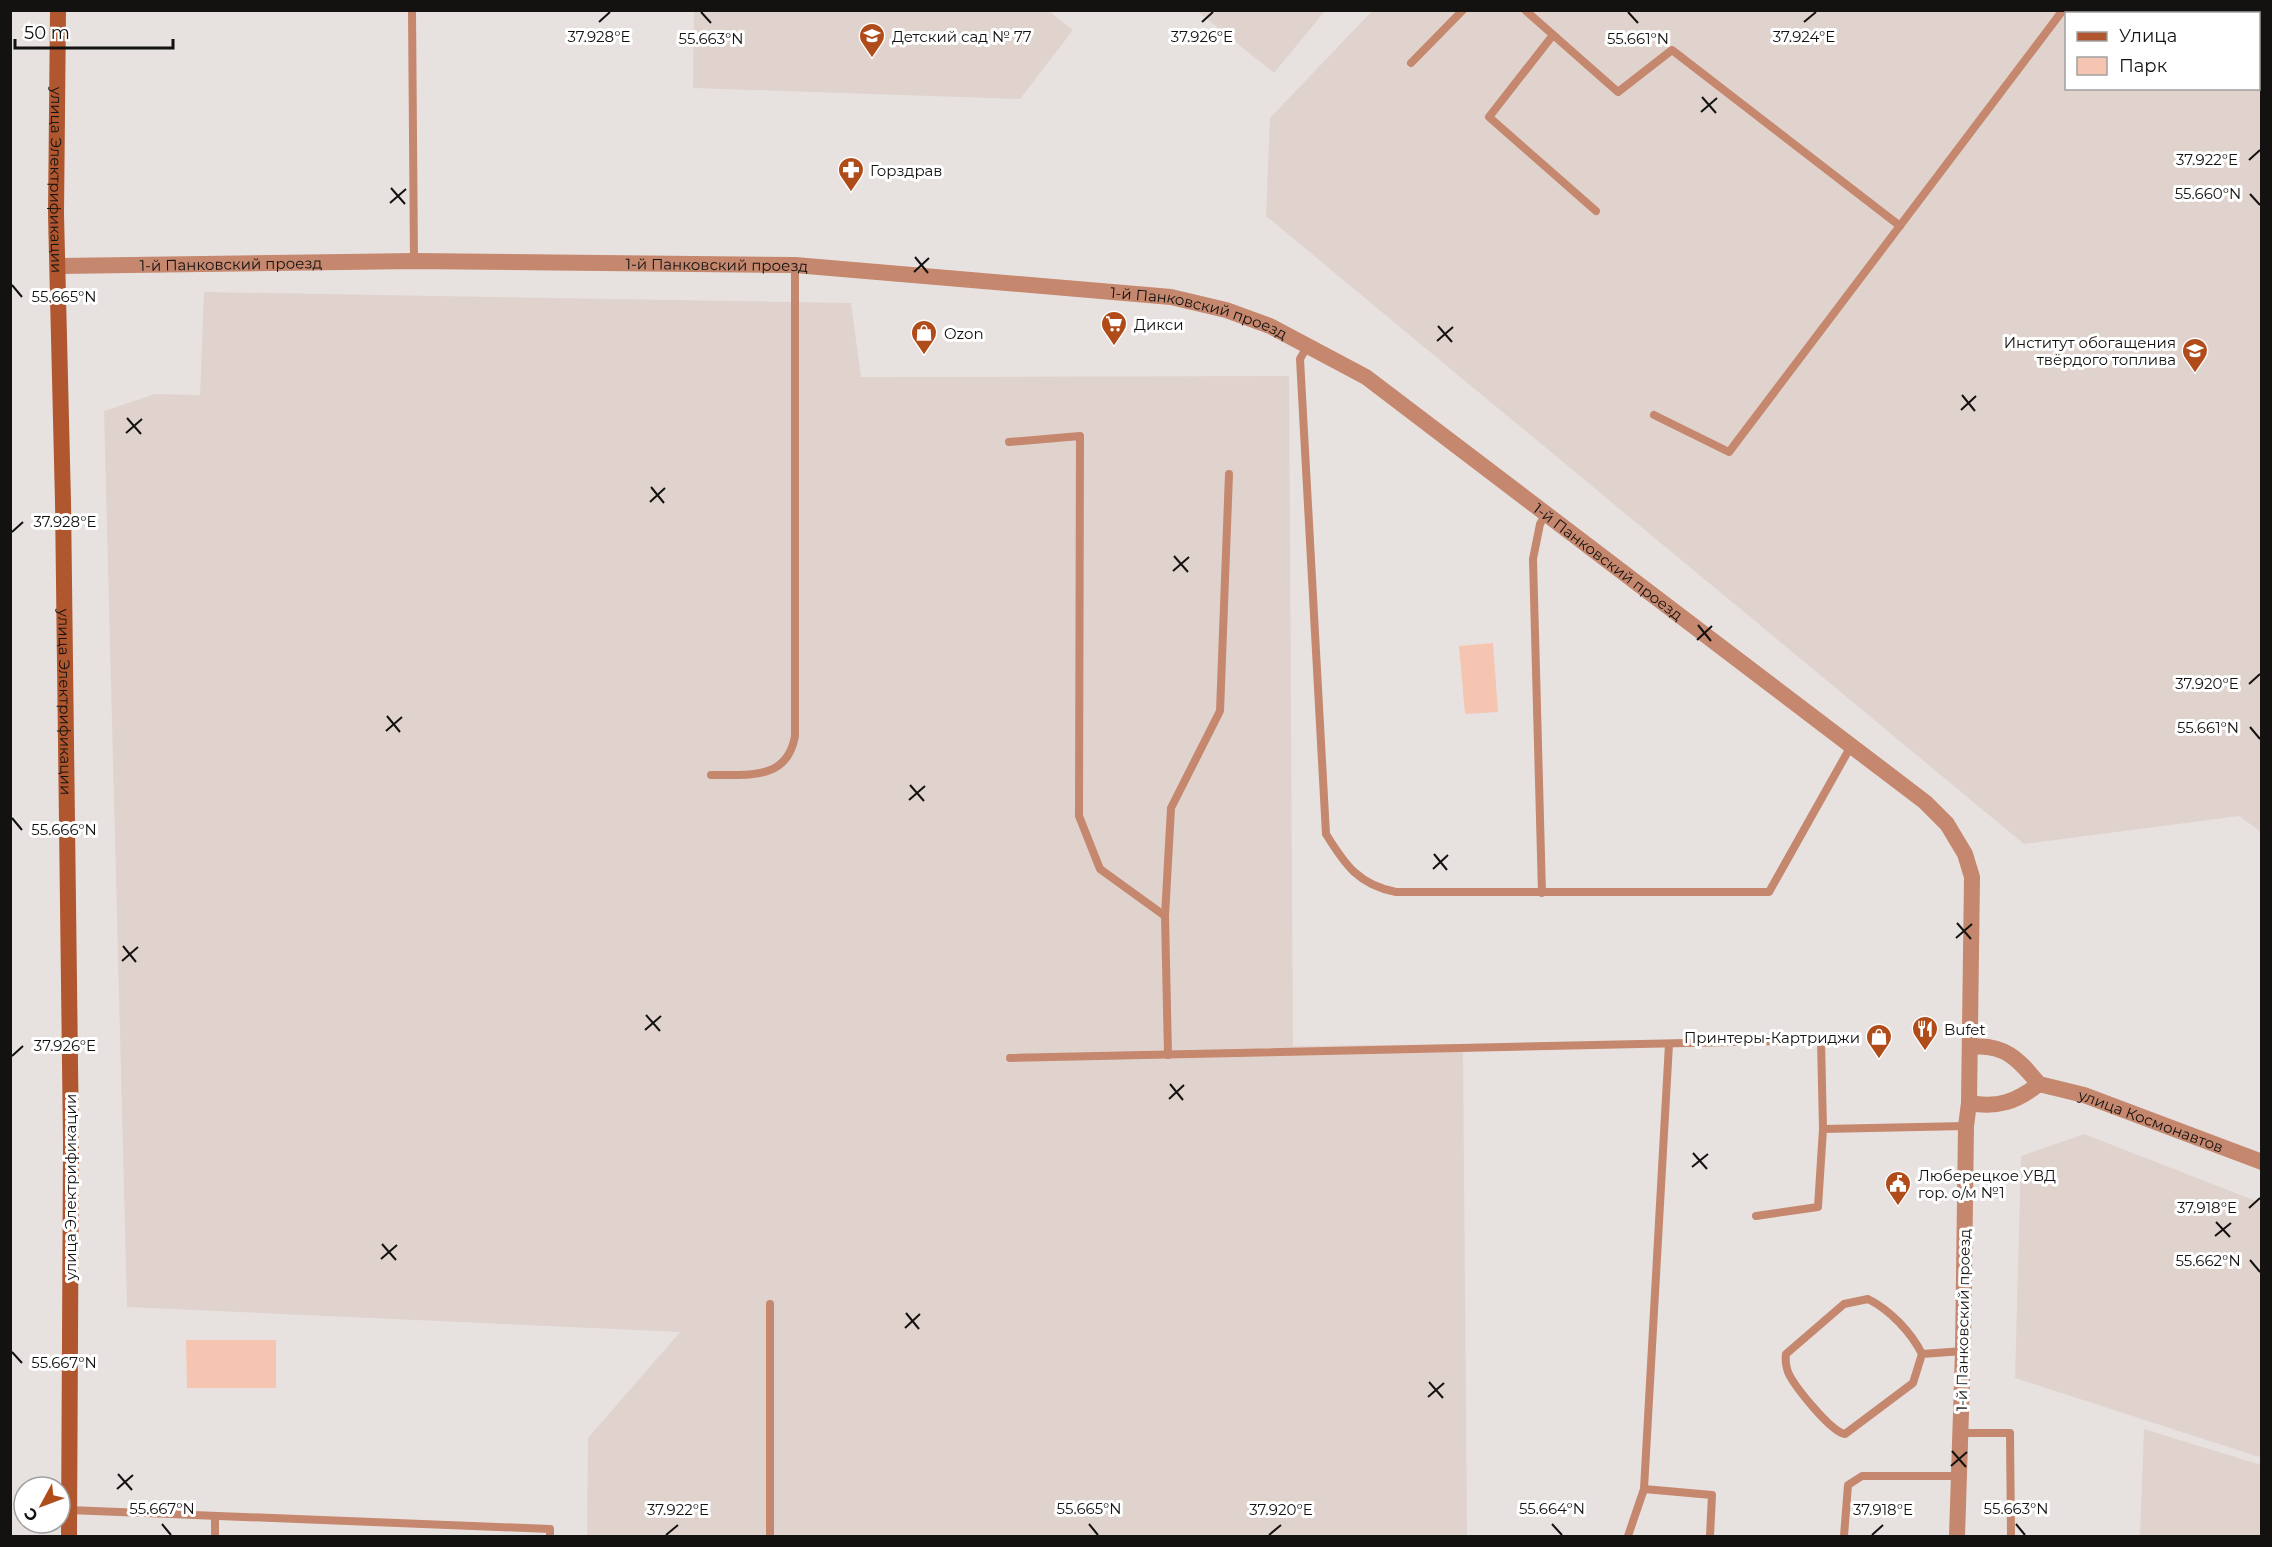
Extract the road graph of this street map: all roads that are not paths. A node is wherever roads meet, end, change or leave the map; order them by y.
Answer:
1 (58, 10) edge
2 (412, 10) edge
3 (1463, 10) edge
4 (1525, 10) edge
5 (2063, 10) edge
6 (1553, 35) junction
7 (1411, 63) dead end
8 (1596, 211) dead end
9 (1900, 226) junction
10 (414, 261) junction
11 (795, 265) junction
12 (59, 266) junction
13 (1308, 345) junction
14 (1654, 415) dead end
15 (1009, 442) dead end
16 (1229, 474) dead end
17 (1546, 514) junction
18 (1851, 746) junction
19 (711, 775) dead end
20 (1542, 893) junction
21 (1165, 916) junction
22 (1669, 1044) junction
23 (1971, 1047) junction
24 (1168, 1055) junction
25 (1010, 1059) dead end
26 (2039, 1084) junction
27 (1969, 1103) junction
28 (1966, 1126) junction
29 (1823, 1129) junction
30 (2262, 1162) edge
31 (1756, 1216) dead end
32 (770, 1304) dead end
33 (1963, 1351) junction
34 (1922, 1354) junction
35 (1961, 1433) junction
36 (69, 1475) edge
37 (1960, 1476) junction
38 (1644, 1488) junction
39 (72, 1510) edge
40 (215, 1516) junction
41 (215, 1536) edge
42 (550, 1536) edge
43 (770, 1536) edge
44 (1628, 1536) edge
45 (1710, 1536) edge
46 (1844, 1536) edge
47 (1957, 1536) edge
48 (2011, 1536) edge

1 - 12 main road, улица Электрификации
2 - 10 lane
3 - 7 lane
4 - 6 lane
5 - 9 lane
6 - 8 lane
6 - 9 lane
9 - 14 lane
10 - 11 street, 1-й Панковский проезд
10 - 12 street, 1-й Панковский проезд
11 - 13 street, 1-й Панковский проезд
11 - 19 lane
12 - 36 main road, улица Электрификации
13 - 17 street, 1-й Панковский проезд
13 - 20 lane
15 - 21 lane
16 - 21 lane
17 - 18 street, 1-й Панковский проезд
17 - 20 lane
18 - 20 lane
18 - 23 street, 1-й Панковский проезд
21 - 24 lane
22 - 24 lane
22 - 29 lane
22 - 38 lane
23 - 26 street
23 - 27 street, 1-й Панковский проезд
24 - 25 lane
26 - 27 street
26 - 30 street, улица Космонавтов
27 - 28 street, 1-й Панковский проезд
28 - 29 lane
28 - 33 street, 1-й Панковский проезд
29 - 31 lane
32 - 43 lane
33 - 34 lane
33 - 35 street, 1-й Панковский проезд
34 - 34 lane
35 - 37 street, 1-й Панковский проезд
35 - 48 lane
37 - 46 lane
37 - 47 street, 1-й Панковский проезд
38 - 44 lane
38 - 45 lane
39 - 40 lane
40 - 41 lane
40 - 42 lane

